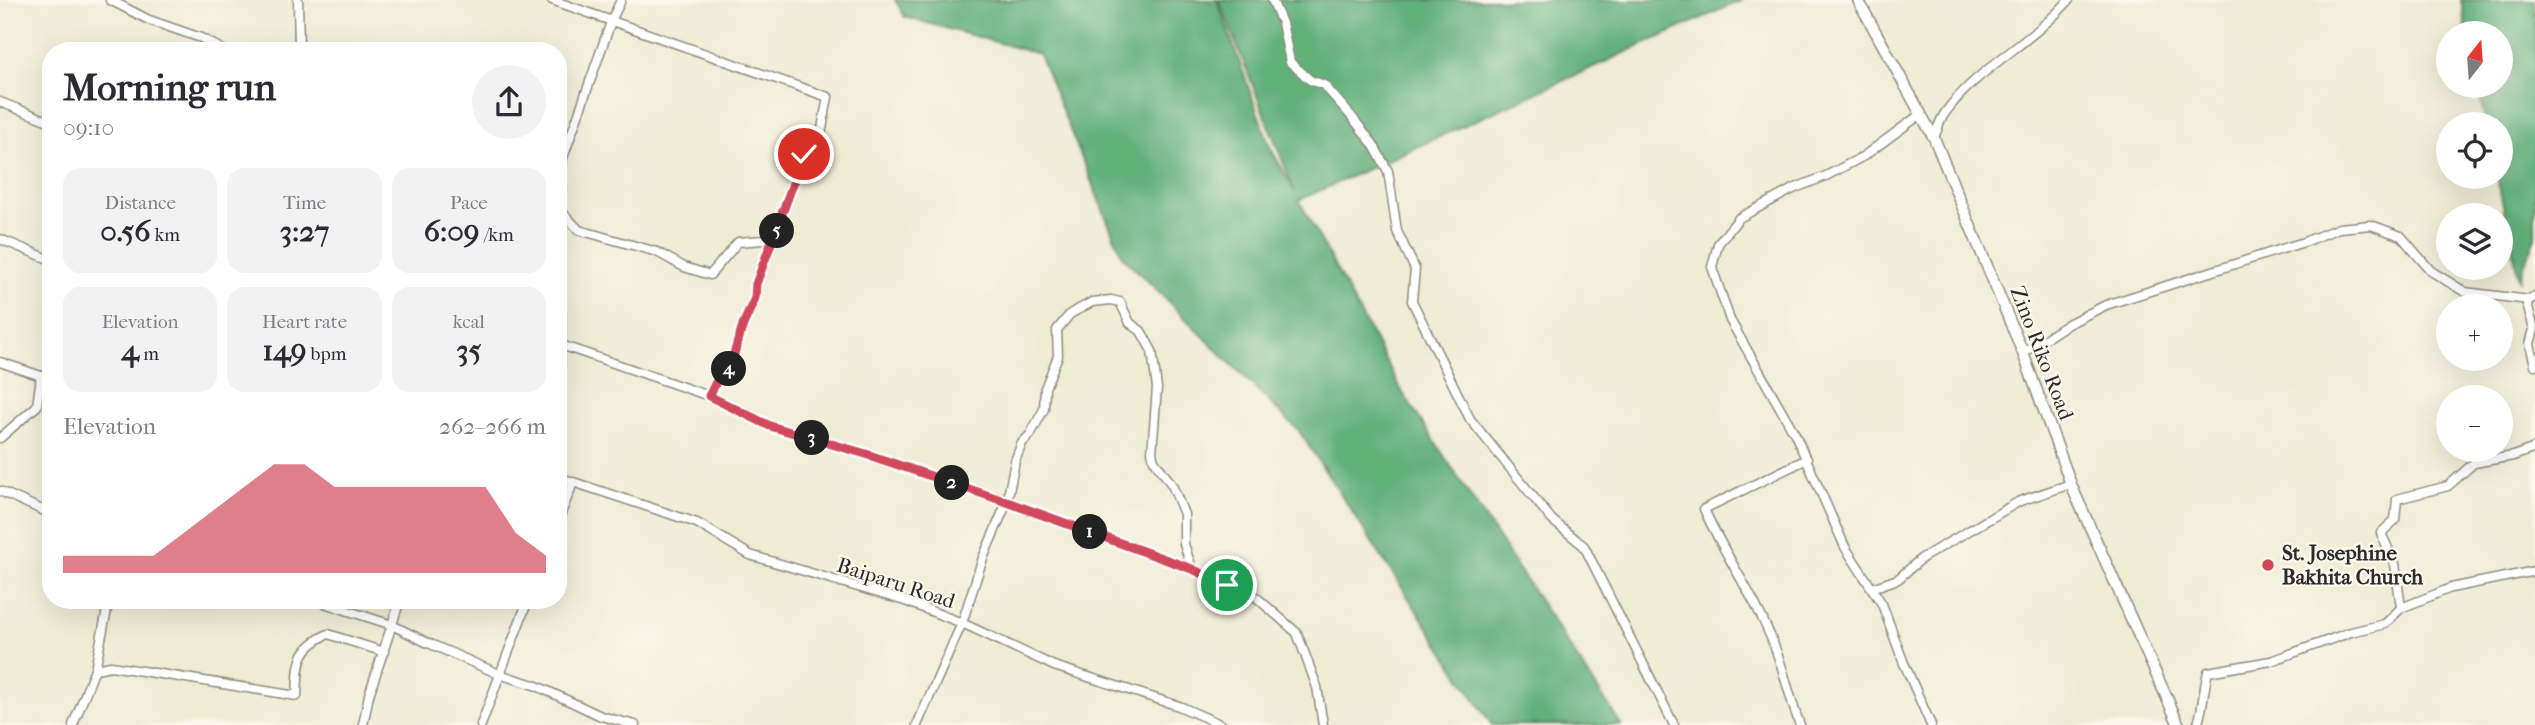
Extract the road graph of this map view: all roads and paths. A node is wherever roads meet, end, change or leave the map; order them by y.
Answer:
1 (110, 0) edge
2 (298, 0) edge
3 (552, 0) edge
4 (621, 0) edge
5 (1272, 0) edge
6 (1858, 0) edge
7 (2069, 0) edge
8 (612, 19) junction
9 (208, 42) edge
10 (299, 42) edge
11 (0, 102) edge
12 (1921, 114) junction
13 (42, 118) edge
14 (1934, 138) junction
15 (567, 146) edge
16 (567, 217) edge
17 (0, 239) edge
18 (774, 239) junction
19 (42, 256) edge
20 (2531, 298) edge
21 (567, 347) edge
22 (2023, 353) junction
23 (0, 362) edge
24 (2535, 365) edge
25 (41, 376) joint
26 (709, 396) junction
27 (0, 438) edge
28 (2535, 448) edge
29 (1807, 459) junction
30 (567, 481) edge
31 (573, 483) junction
32 (2071, 484) junction
33 (0, 491) edge
34 (567, 498) edge
35 (1007, 502) junction
36 (42, 510) edge
37 (1192, 569) junction
38 (2535, 570) edge
39 (1872, 587) junction
40 (2401, 608) junction
41 (107, 609) edge
42 (343, 609) edge
43 (397, 609) edge
44 (524, 609) edge
45 (962, 622) junction
46 (392, 625) junction
47 (384, 652) junction
48 (94, 669) junction
49 (499, 674) junction
50 (73, 725) edge
51 (363, 725) edge
52 (481, 725) edge
53 (635, 725) edge
54 (916, 725) edge
55 (1222, 725) edge
56 (1323, 725) edge
57 (1674, 725) edge
58 (1800, 725) edge
59 (1931, 725) edge
60 (2179, 725) edge
61 (2197, 725) edge

1 - 9 street
2 - 10 street
3 - 8 street
4 - 8 street
5 - 57 street
6 - 12 street, Zino Riko Road
7 - 14 street
8 - 15 street
8 - 18 street
11 - 13 street
12 - 14 street, Zino Riko Road
12 - 29 street
14 - 22 street, Zino Riko Road
16 - 18 street
17 - 19 street
18 - 26 street
20 - 22 street
20 - 24 street
21 - 26 street
22 - 32 street, Zino Riko Road
23 - 25 street
25 - 27 street
26 - 35 street
28 - 40 street
29 - 39 street
29 - 58 street
30 - 31 street, Baiparu Road
31 - 34 street
31 - 45 street, Baiparu Road
32 - 39 street
32 - 60 street, Zino Riko Road
33 - 36 street
35 - 37 street
35 - 37 street
35 - 45 street
37 - 56 street
38 - 40 street
39 - 59 street
40 - 61 street
41 - 48 street
42 - 46 street
43 - 46 street
44 - 49 street
45 - 54 street
45 - 55 street, Baiparu Road
46 - 47 street
46 - 49 street
47 - 48 street
47 - 51 street
48 - 50 street
49 - 52 street
49 - 53 street

